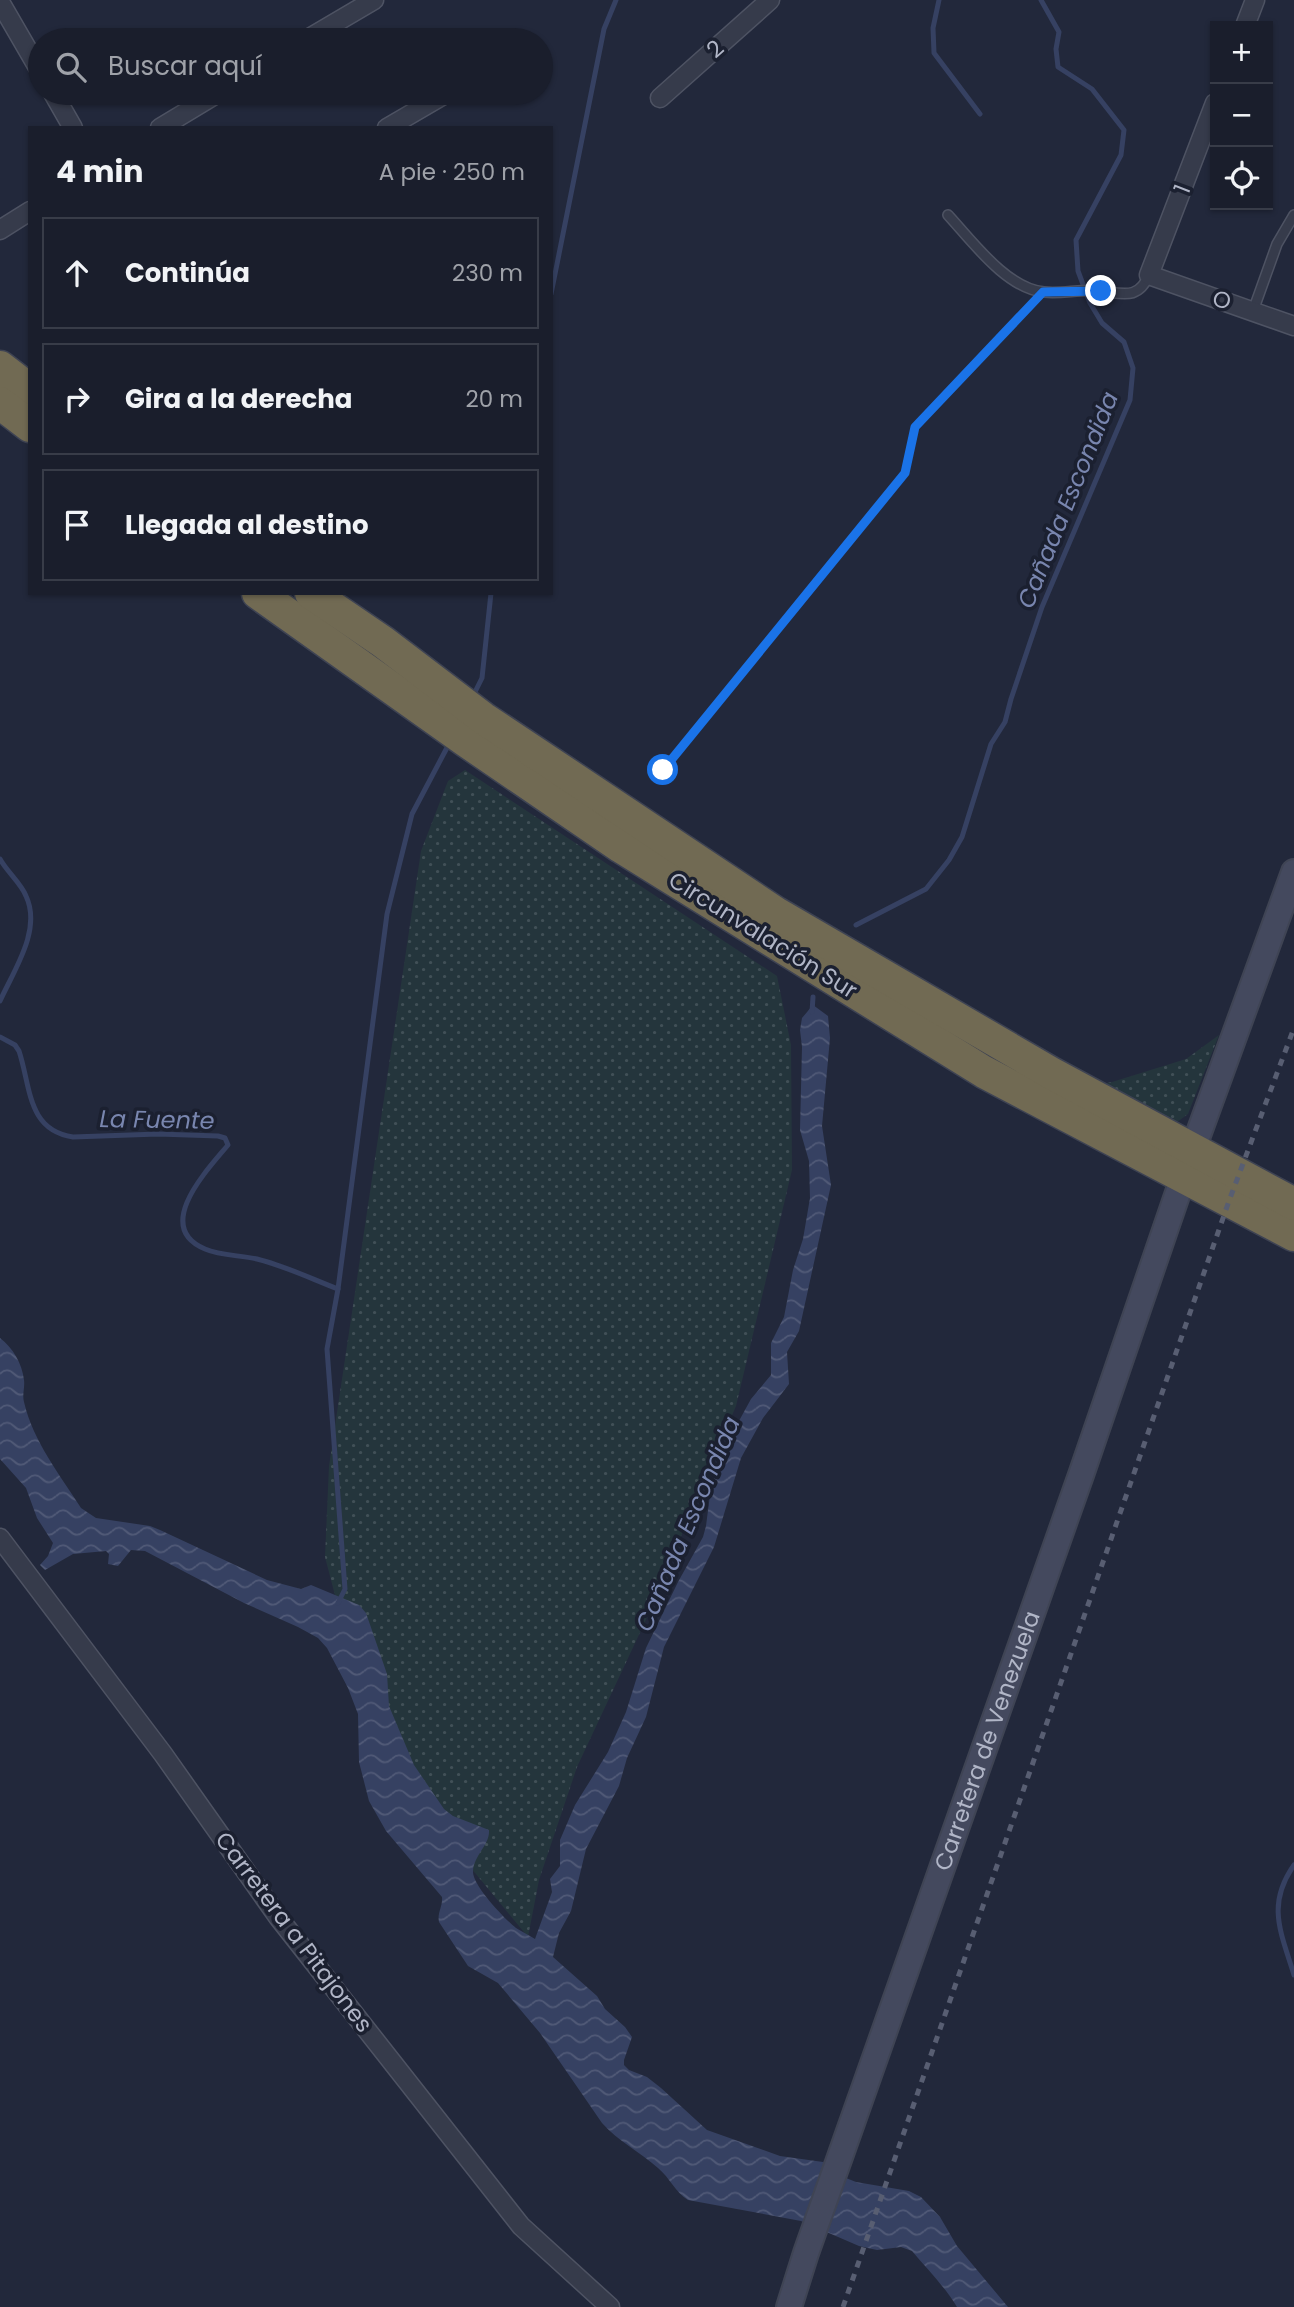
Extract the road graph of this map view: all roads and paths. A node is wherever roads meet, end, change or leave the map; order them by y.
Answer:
1 (374, 0) edge
2 (770, 0) edge
3 (1255, 0) edge
4 (0, 2) edge
5 (355, 5) edge
6 (1247, 21) edge
7 (323, 28) edge
8 (28, 50) edge
9 (660, 98) dead end
10 (60, 105) edge
11 (198, 105) edge
12 (426, 105) edge
13 (1210, 116) edge
14 (72, 126) edge
15 (163, 126) edge
16 (390, 126) edge
17 (28, 212) edge
18 (948, 215) dead end
19 (1294, 215) edge
20 (0, 230) edge
21 (1149, 275) junction
22 (1043, 292) junction
23 (1253, 311) junction
24 (1294, 326) edge
25 (0, 367) edge
26 (28, 388) edge
27 (0, 403) edge
28 (28, 424) edge
29 (261, 595) edge
30 (314, 595) edge
31 (462, 721) junction
32 (663, 770) dead end
33 (1294, 872) edge
34 (1189, 1162) junction
35 (1294, 1204) edge
36 (1294, 1235) edge
37 (0, 1538) edge
38 (610, 2307) edge
39 (789, 2307) edge

1 - 5 street
2 - 9 street, 2
3 - 6 street
4 - 8 street
5 - 7 street
10 - 14 street
11 - 15 street
12 - 16 street
13 - 21 street, 1
17 - 20 street
18 - 22 lane
19 - 23 lane
21 - 22 lane
21 - 23 street, O
22 - 32 path
23 - 24 street, O
25 - 26 highway
27 - 28 highway
29 - 31 highway, Circunvalación Sur
30 - 31 highway, Circunvalación Sur
31 - 34 highway, Circunvalación Sur
33 - 34 main road, Carretera de Venezuela
34 - 35 highway, Circunvalación Sur
34 - 36 highway, Circunvalación Sur
34 - 39 main road, Carretera de Venezuela
37 - 38 street, Carretera a Pitajones

